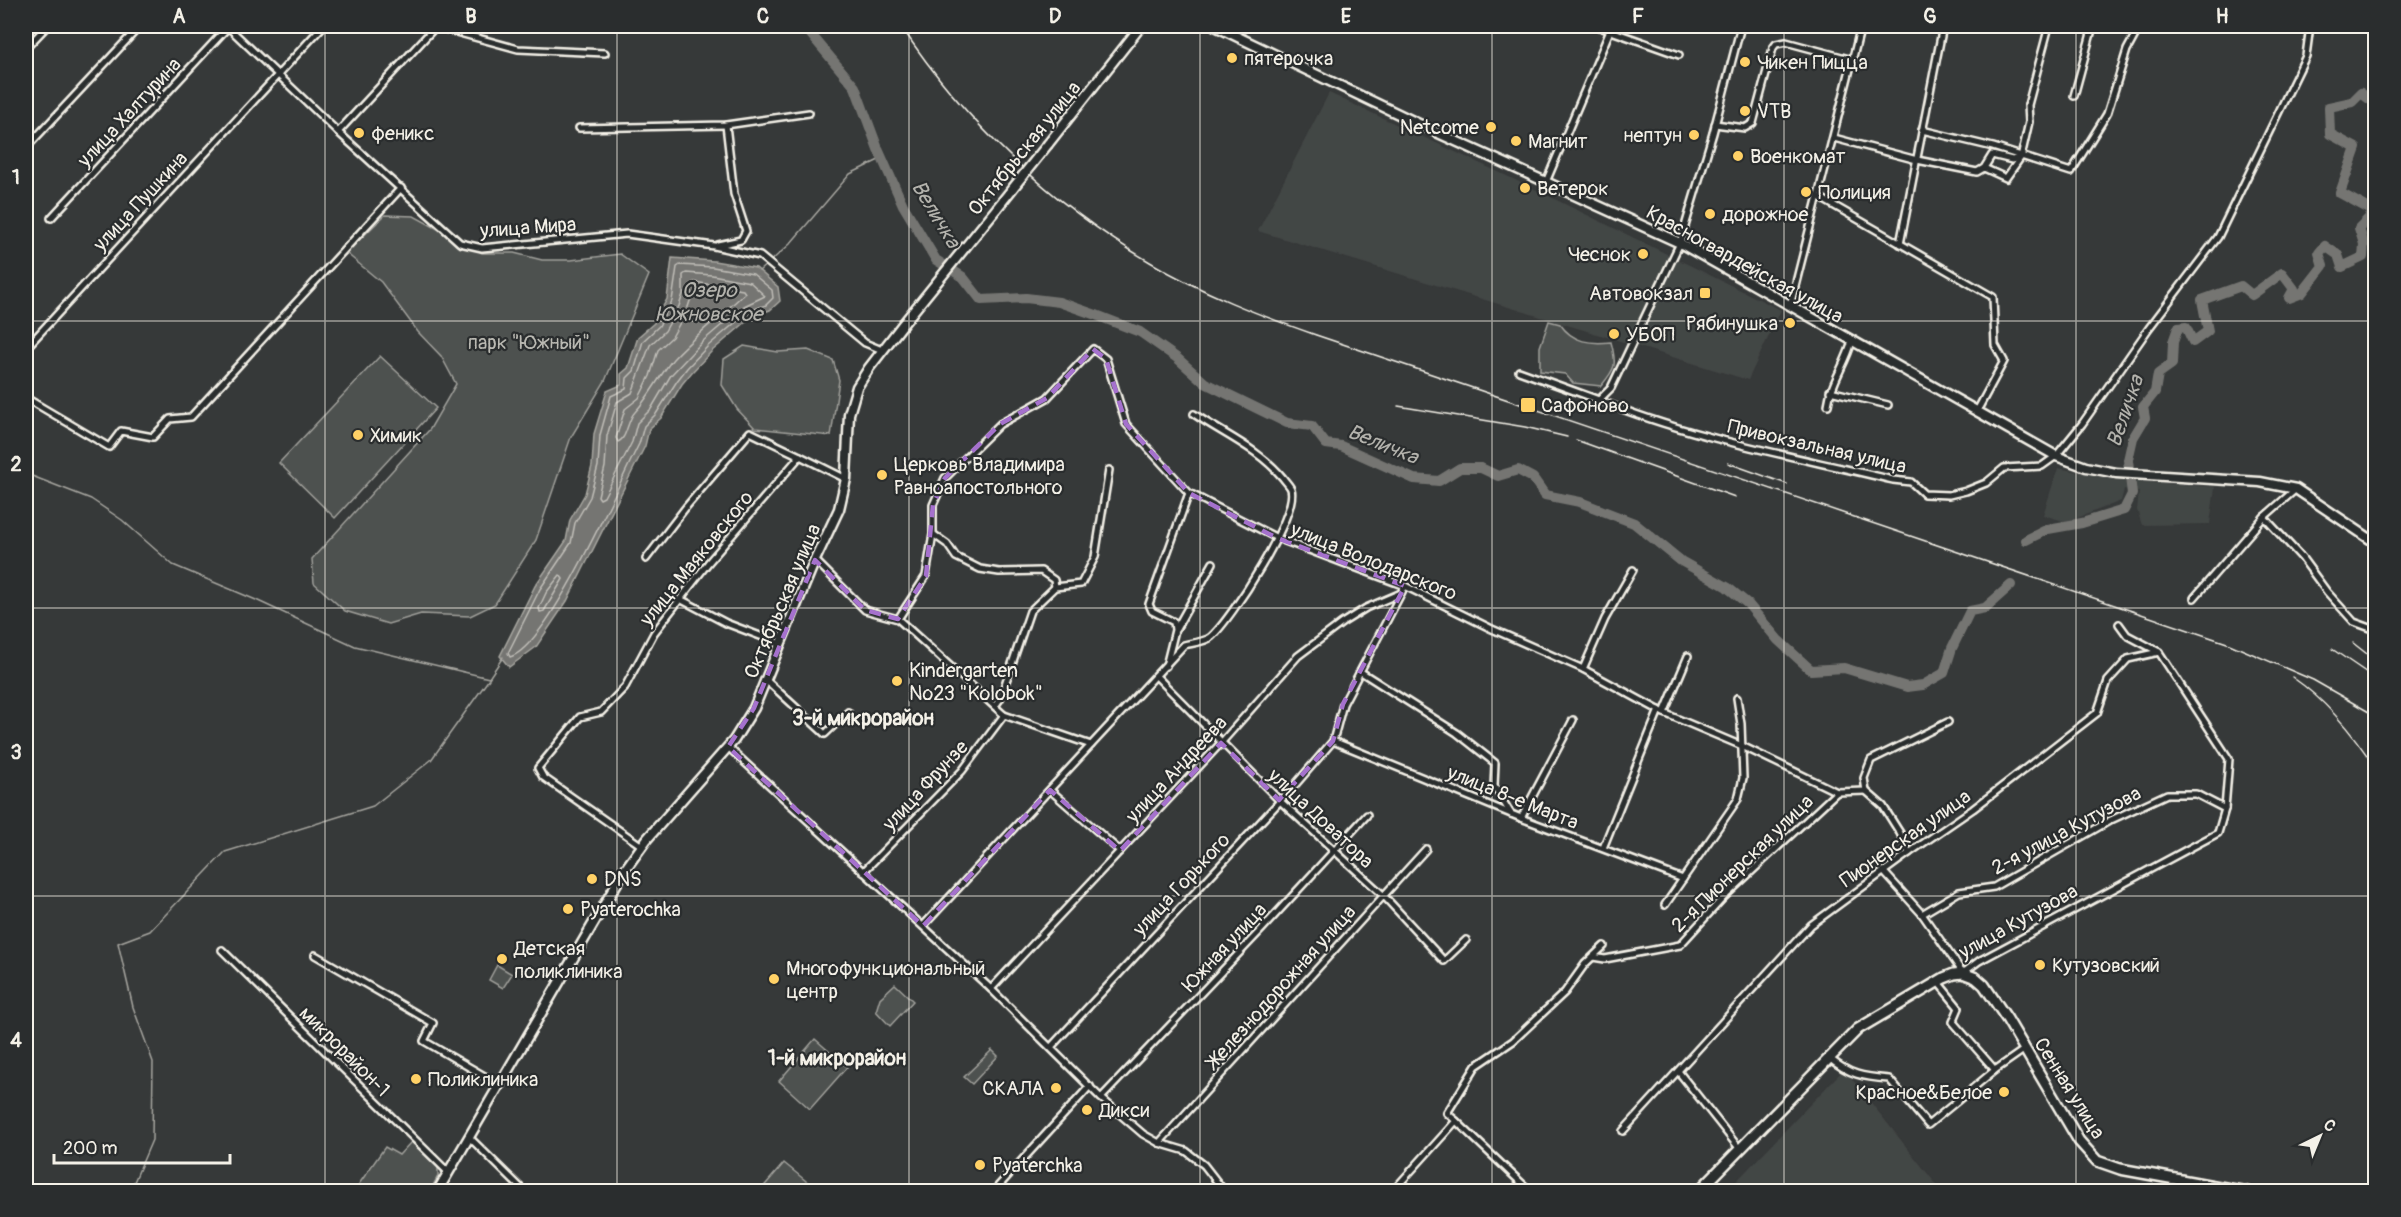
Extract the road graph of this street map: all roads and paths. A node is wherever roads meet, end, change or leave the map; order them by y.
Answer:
1 (47, 26) edge
2 (141, 26) edge
3 (227, 26) edge
4 (323, 26) edge
5 (436, 26) edge
6 (1141, 26) edge
7 (1597, 26) edge
8 (1741, 26) edge
9 (1861, 26) edge
10 (1943, 26) edge
11 (2049, 26) edge
12 (2093, 26) edge
13 (2139, 26) edge
14 (2310, 26) edge
15 (1219, 27) edge
16 (1611, 28) edge
17 (26, 48) edge
18 (605, 53) dead end
19 (1678, 55) dead end
20 (1853, 60) junction
21 (277, 75) junction
22 (2074, 96) dead end
23 (809, 113) dead end
24 (1715, 124) junction
25 (726, 125) junction
26 (579, 128) dead end
27 (1922, 130) junction
28 (338, 132) junction
29 (1834, 138) junction
30 (26, 148) edge
31 (2021, 157) junction
32 (1917, 160) junction
33 (1984, 168) junction
34 (1546, 182) junction
35 (401, 188) junction
36 (1819, 198) junction
37 (51, 218) dead end
38 (1680, 243) junction
39 (1900, 244) junction
40 (714, 246) junction
41 (1790, 306) junction
42 (1852, 341) junction
43 (26, 348) edge
44 (882, 350) junction
45 (1519, 371) dead end
46 (1830, 391) junction
47 (26, 398) edge
48 (1599, 400) junction
49 (1828, 405) dead end
50 (1888, 405) dead end
51 (1977, 411) junction
52 (1194, 414) dead end
53 (800, 456) junction
54 (2055, 456) junction
55 (1109, 470) dead end
56 (846, 479) junction
57 (2296, 489) junction
58 (1189, 493) junction
59 (2264, 517) junction
60 (933, 534) junction
61 (1277, 538) junction
62 (2376, 543) edge
63 (646, 559) dead end
64 (815, 560) junction
65 (1214, 563) dead end
66 (1633, 570) dead end
67 (1405, 586) junction
68 (1055, 587) junction
69 (1401, 593) junction
70 (2194, 598) dead end
71 (680, 599) junction
72 (898, 619) junction
73 (2119, 624) dead end
74 (1175, 630) junction
75 (2376, 630) edge
76 (781, 644) junction
77 (2159, 652) junction
78 (1688, 656) dead end
79 (1166, 666) junction
80 (1583, 669) junction
81 (1361, 672) junction
82 (1156, 676) junction
83 (766, 680) junction
84 (1737, 698) dead end
85 (995, 706) junction
86 (848, 712) dead end
87 (1662, 712) junction
88 (1004, 714) junction
89 (1573, 720) dead end
90 (1948, 722) dead end
91 (1333, 741) junction
92 (1221, 743) junction
93 (1091, 746) junction
94 (1742, 746) junction
95 (728, 747) junction
96 (1050, 790) junction
97 (1866, 791) junction
98 (1837, 792) junction
99 (1279, 800) junction
100 (2225, 809) junction
101 (1510, 814) junction
102 (1367, 815) dead end
103 (1521, 818) junction
104 (642, 846) junction
105 (1603, 848) junction
106 (1426, 849) dead end
107 (1120, 851) junction
108 (1333, 851) junction
109 (1909, 853) junction
110 (1883, 871) junction
111 (863, 872) junction
112 (1683, 879) junction
113 (1383, 896) junction
114 (1665, 905) dead end
115 (1922, 914) junction
116 (922, 926) junction
117 (1466, 940) dead end
118 (1604, 946) dead end
119 (222, 950) dead end
120 (315, 955) dead end
121 (1593, 957) junction
122 (1963, 974) junction
123 (1937, 981) junction
124 (991, 989) junction
125 (1051, 1047) junction
126 (2025, 1049) junction
127 (1828, 1057) junction
128 (1995, 1070) junction
129 (1678, 1071) junction
130 (500, 1085) junction
131 (1090, 1086) junction
132 (1101, 1098) junction
133 (1456, 1121) junction
134 (1623, 1131) dead end
135 (470, 1138) junction
136 (1159, 1143) junction
137 (1739, 1148) junction
138 (448, 1172) junction
139 (437, 1191) edge
140 (525, 1191) edge
141 (993, 1191) edge
142 (1226, 1191) edge
143 (1392, 1191) edge
144 (1531, 1191) edge
145 (1698, 1191) edge
146 (2247, 1191) edge

1 - 17 street
2 - 30 street
3 - 21 street, улица Мира
3 - 37 street, улица Халтурина
4 - 21 street, улица Пушкина
5 - 18 street
5 - 28 street
6 - 44 main road, Октябрьская улица, bridge
7 - 16 street
8 - 24 street
9 - 20 street
10 - 27 street
11 - 31 street
12 - 22 street
13 - 31 street
14 - 54 street
15 - 34 main road, Красногвардейская улица
16 - 19 street
16 - 34 street
20 - 24 street
20 - 29 street
21 - 28 street, улица Мира
21 - 43 street, улица Пушкина
23 - 25 street
24 - 38 street
25 - 26 street
25 - 40 street
27 - 31 street
27 - 32 street
28 - 35 street, улица Мира
29 - 32 street
29 - 36 street
31 - 33 street
31 - 33 street
32 - 33 street
32 - 39 street
34 - 38 main road, Красногвардейская улица
35 - 40 street, улица Мира
35 - 47 street
36 - 39 street
36 - 41 street
38 - 41 main road, Красногвардейская улица
38 - 48 street
39 - 51 street
40 - 44 street, улица Мира
41 - 42 main road, Красногвардейская улица
42 - 46 street
42 - 51 main road, Красногвардейская улица
44 - 56 main road, Октябрьская улица
45 - 48 street, Привокзальная улица
46 - 49 street
46 - 50 street
48 - 54 street, Привокзальная улица
51 - 54 main road, Красногвардейская улица
52 - 61 street
53 - 56 street
53 - 63 street
53 - 71 street, улица Маяковского
54 - 57 main road, Красногвардейская улица
55 - 68 street
56 - 64 main road, Октябрьская улица
57 - 59 street
57 - 62 main road
58 - 60 street, улица Володарского
58 - 61 street, улица Володарского
58 - 74 street
59 - 70 street
59 - 75 street
60 - 68 street
60 - 72 street
61 - 67 street, улица Володарского
61 - 79 street
64 - 72 street
64 - 76 main road, Октябрьская улица
65 - 74 street
66 - 80 street
67 - 69 street
67 - 80 street, улица Володарского
68 - 85 street
69 - 81 street
69 - 92 street, улица Андреева
71 - 76 street
71 - 104 street, улица Маяковского
72 - 85 street
73 - 77 street
74 - 79 street
76 - 83 main road, Октябрьская улица
77 - 100 street, улица Кутузова
77 - 109 street, Пионерская улица
78 - 87 street
79 - 82 street
80 - 87 street, улица Володарского
81 - 91 street
81 - 101 street
82 - 92 street, улица Доватора
82 - 93 street
83 - 86 street
83 - 95 main road, Октябрьская улица
84 - 94 street
85 - 88 street
87 - 94 street, улица Володарского
87 - 105 street
88 - 93 street
88 - 111 street, улица Фрунзе
89 - 103 street
90 - 97 street
91 - 99 street, улица Горького
91 - 101 street, улица 8-е Марта
92 - 99 street, улица Доватора
92 - 107 street, улица Андреева
93 - 96 street
94 - 98 street, улица Володарского
94 - 112 street
95 - 104 main road, Октябрьская улица
95 - 111 street
96 - 107 street
96 - 116 street
97 - 98 street, улица Володарского
97 - 109 street
98 - 121 street, 2-я Пионерская улица
99 - 108 street, улица Доватора
99 - 125 street, улица Горького
100 - 115 street, 2-я улица Кутузова
100 - 122 street, улица Кутузова
101 - 103 street, улица 8-е Марта
102 - 108 street, Южная улица
103 - 105 street, улица 8-е Марта
104 - 130 main road, Октябрьская улица
105 - 112 street, улица 8-е Марта
106 - 113 street, Железнодорожная улица
107 - 124 street, улица Андреева
108 - 113 street, улица Доватора
108 - 132 street, Южная улица
109 - 110 street, Пионерская улица
110 - 115 street
110 - 129 street, Пионерская улица
111 - 116 street
112 - 114 street
113 - 117 street, улица Доватора
113 - 136 street, Железнодорожная улица
115 - 122 street
116 - 124 street
118 - 121 street
119 - 138 street, микрорайон-1
120 - 130 street
121 - 133 street
122 - 123 main road, улица Кутузова
122 - 126 main road, Сенная улица
123 - 127 main road, улица Кутузова
123 - 128 street
124 - 125 street
125 - 131 street
126 - 128 street
126 - 146 main road, Сенная улица
127 - 128 street
127 - 137 main road, улица Кутузова
129 - 134 street, Пионерская улица
129 - 137 street
130 - 135 main road, Октябрьская улица
131 - 132 street
131 - 141 street
132 - 136 street
133 - 143 street
133 - 144 street
135 - 138 main road, Октябрьская улица
135 - 140 street
136 - 142 street
137 - 145 main road, улица Кутузова
138 - 139 main road, Октябрьская улица

